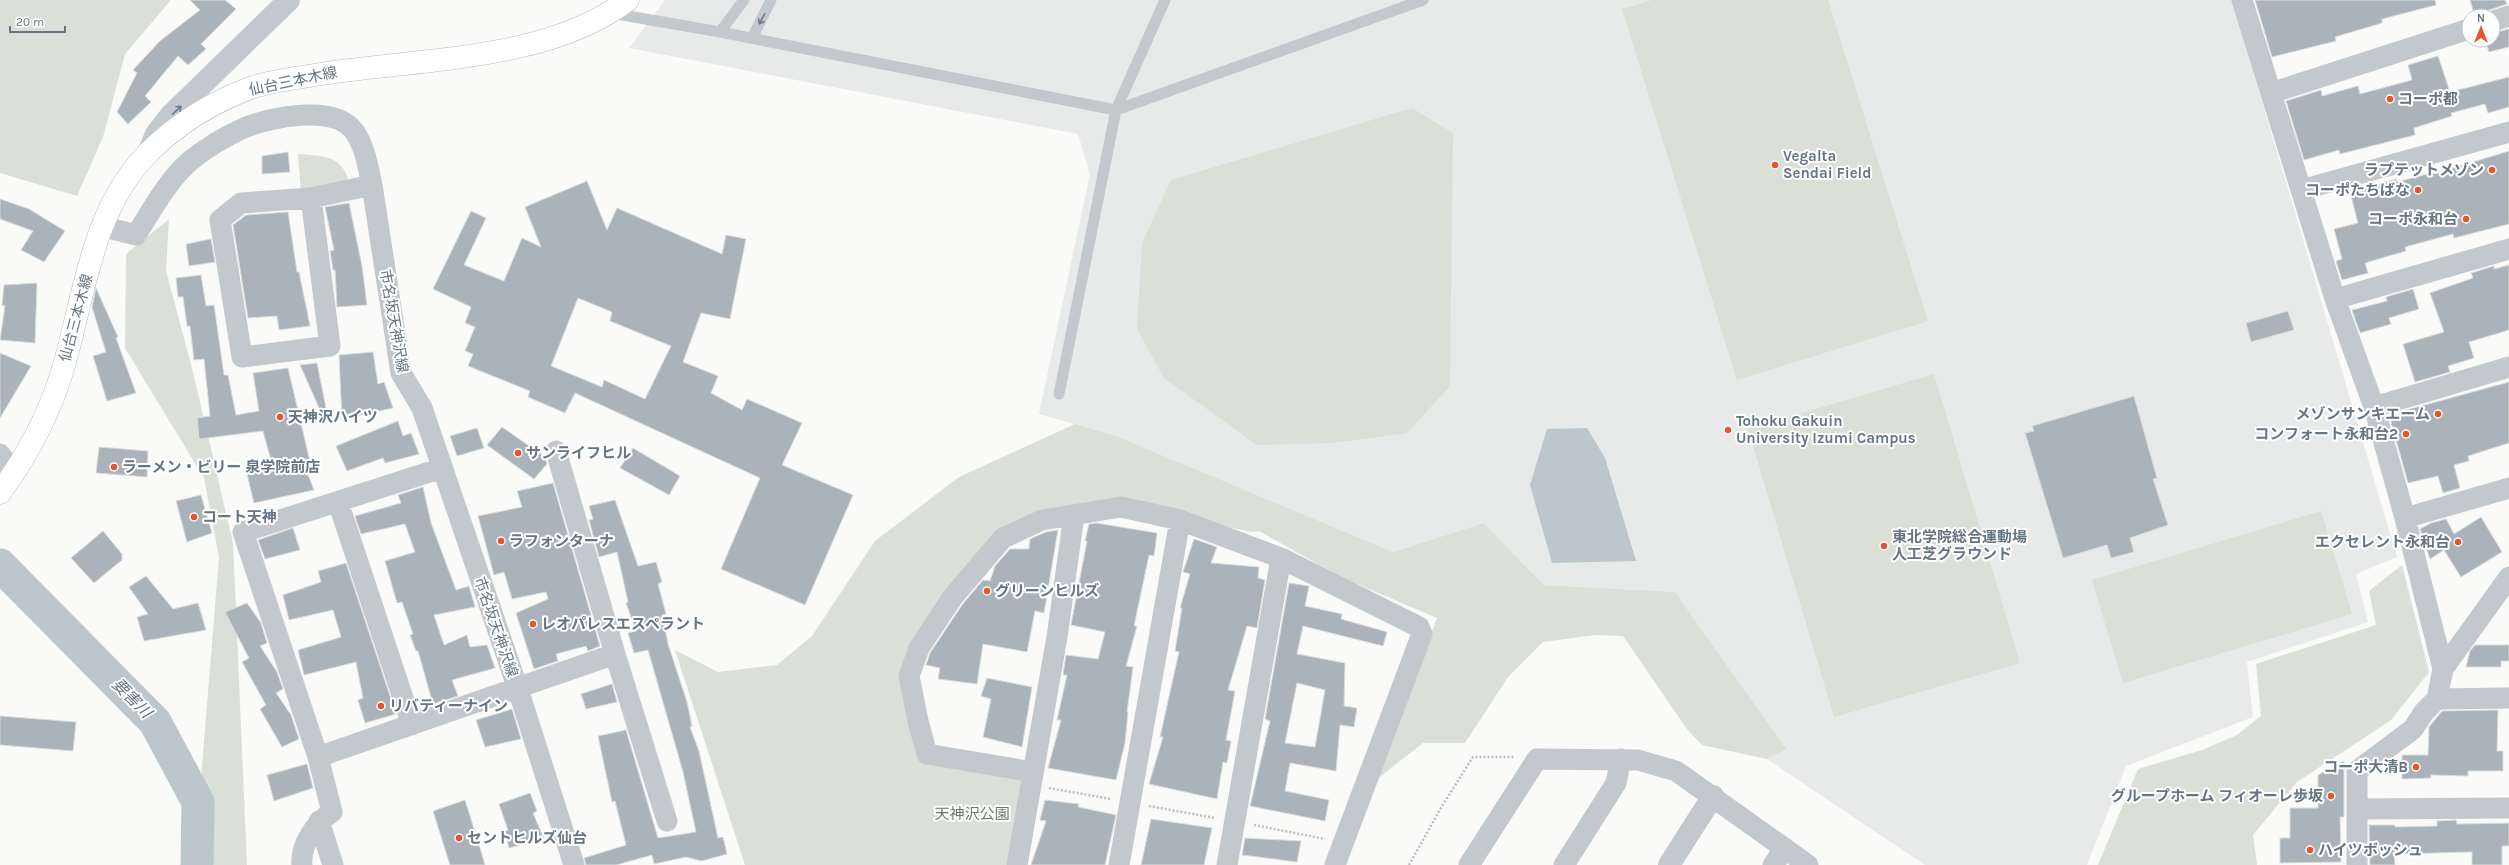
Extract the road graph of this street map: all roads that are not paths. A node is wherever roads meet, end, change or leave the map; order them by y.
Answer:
1 (289, 0) edge
2 (744, 0) edge
3 (771, 0) edge
4 (1165, 0) edge
5 (1423, 0) edge
6 (2242, 0) edge
7 (619, 6) edge
8 (720, 32) junction
9 (2461, 32) edge
10 (752, 38) junction
11 (228, 61) junction
12 (2271, 93) junction
13 (227, 98) junction
14 (1116, 110) junction
15 (2509, 132) edge
16 (148, 154) junction
17 (372, 185) junction
18 (2301, 190) junction
19 (311, 198) junction
20 (102, 226) junction
21 (2509, 249) edge
22 (2335, 299) junction
23 (2509, 367) edge
24 (1059, 394) dead end
25 (2374, 407) junction
26 (556, 451) dead end
27 (0, 454) edge
28 (442, 468) junction
29 (14, 474) junction
30 (2509, 488) edge
31 (0, 493) edge
32 (338, 502) junction
33 (1074, 515) junction
34 (2405, 518) junction
35 (1180, 520) junction
36 (1281, 558) junction
37 (2506, 586) edge
38 (615, 654) junction
39 (2443, 669) junction
40 (518, 689) junction
41 (2509, 698) edge
42 (2438, 699) junction
43 (412, 725) junction
44 (318, 757) junction
45 (1621, 760) junction
46 (1032, 779) junction
47 (1713, 796) junction
48 (2509, 808) edge
49 (2357, 809) junction
50 (319, 821) junction
51 (667, 821) dead end
52 (1785, 848) junction
53 (302, 865) edge
54 (333, 865) edge
55 (574, 865) edge
56 (1017, 865) edge
57 (1120, 865) edge
58 (1227, 865) edge
59 (1335, 865) edge
60 (1469, 865) edge
61 (1564, 865) edge
62 (1669, 865) edge
63 (1773, 865) edge
64 (1808, 865) edge
65 (2358, 865) edge

1 - 11 street
2 - 8 lane
3 -> 10 lane
4 - 14 lane
5 - 14 lane
6 - 12 street
7 - 8 lane
7 - 13 main road, 仙台三本木線
8 - 10 lane
9 - 12 street
10 - 14 lane
11 - 13 street
16 -> 11 street
12 - 18 street
13 - 16 main road, 仙台三本木線
14 - 24 lane
15 - 18 street
16 - 20 main road, 仙台三本木線
17 - 19 street
17 - 20 street, 市名坂天神沢線
17 - 28 street, 市名坂天神沢線
18 - 22 street
19 - 19 street
20 - 29 main road, 仙台三本木線
21 - 22 street
22 - 25 street
23 - 25 street
25 - 34 street
26 - 38 street
27 - 29 street
28 - 32 street
28 - 40 street, 市名坂天神沢線
29 - 31 main road, 仙台三本木線
30 - 34 street
32 - 43 street
32 - 44 street
33 - 35 street
33 - 46 street
33 - 46 street
34 - 39 street
35 - 36 street
35 - 57 street
36 - 58 street
36 - 59 street
37 - 39 street
38 - 40 street
38 - 51 street
39 - 42 street
40 - 43 street
40 - 55 street, 市名坂天神沢線
41 - 42 street
42 - 49 street
43 - 44 street
44 - 50 street
45 - 47 street
45 - 60 street
45 - 61 street
46 - 56 street
47 - 52 street
47 - 62 street
48 - 49 street
49 - 65 street
50 - 53 street
50 - 54 street
52 - 63 street
52 - 64 street

